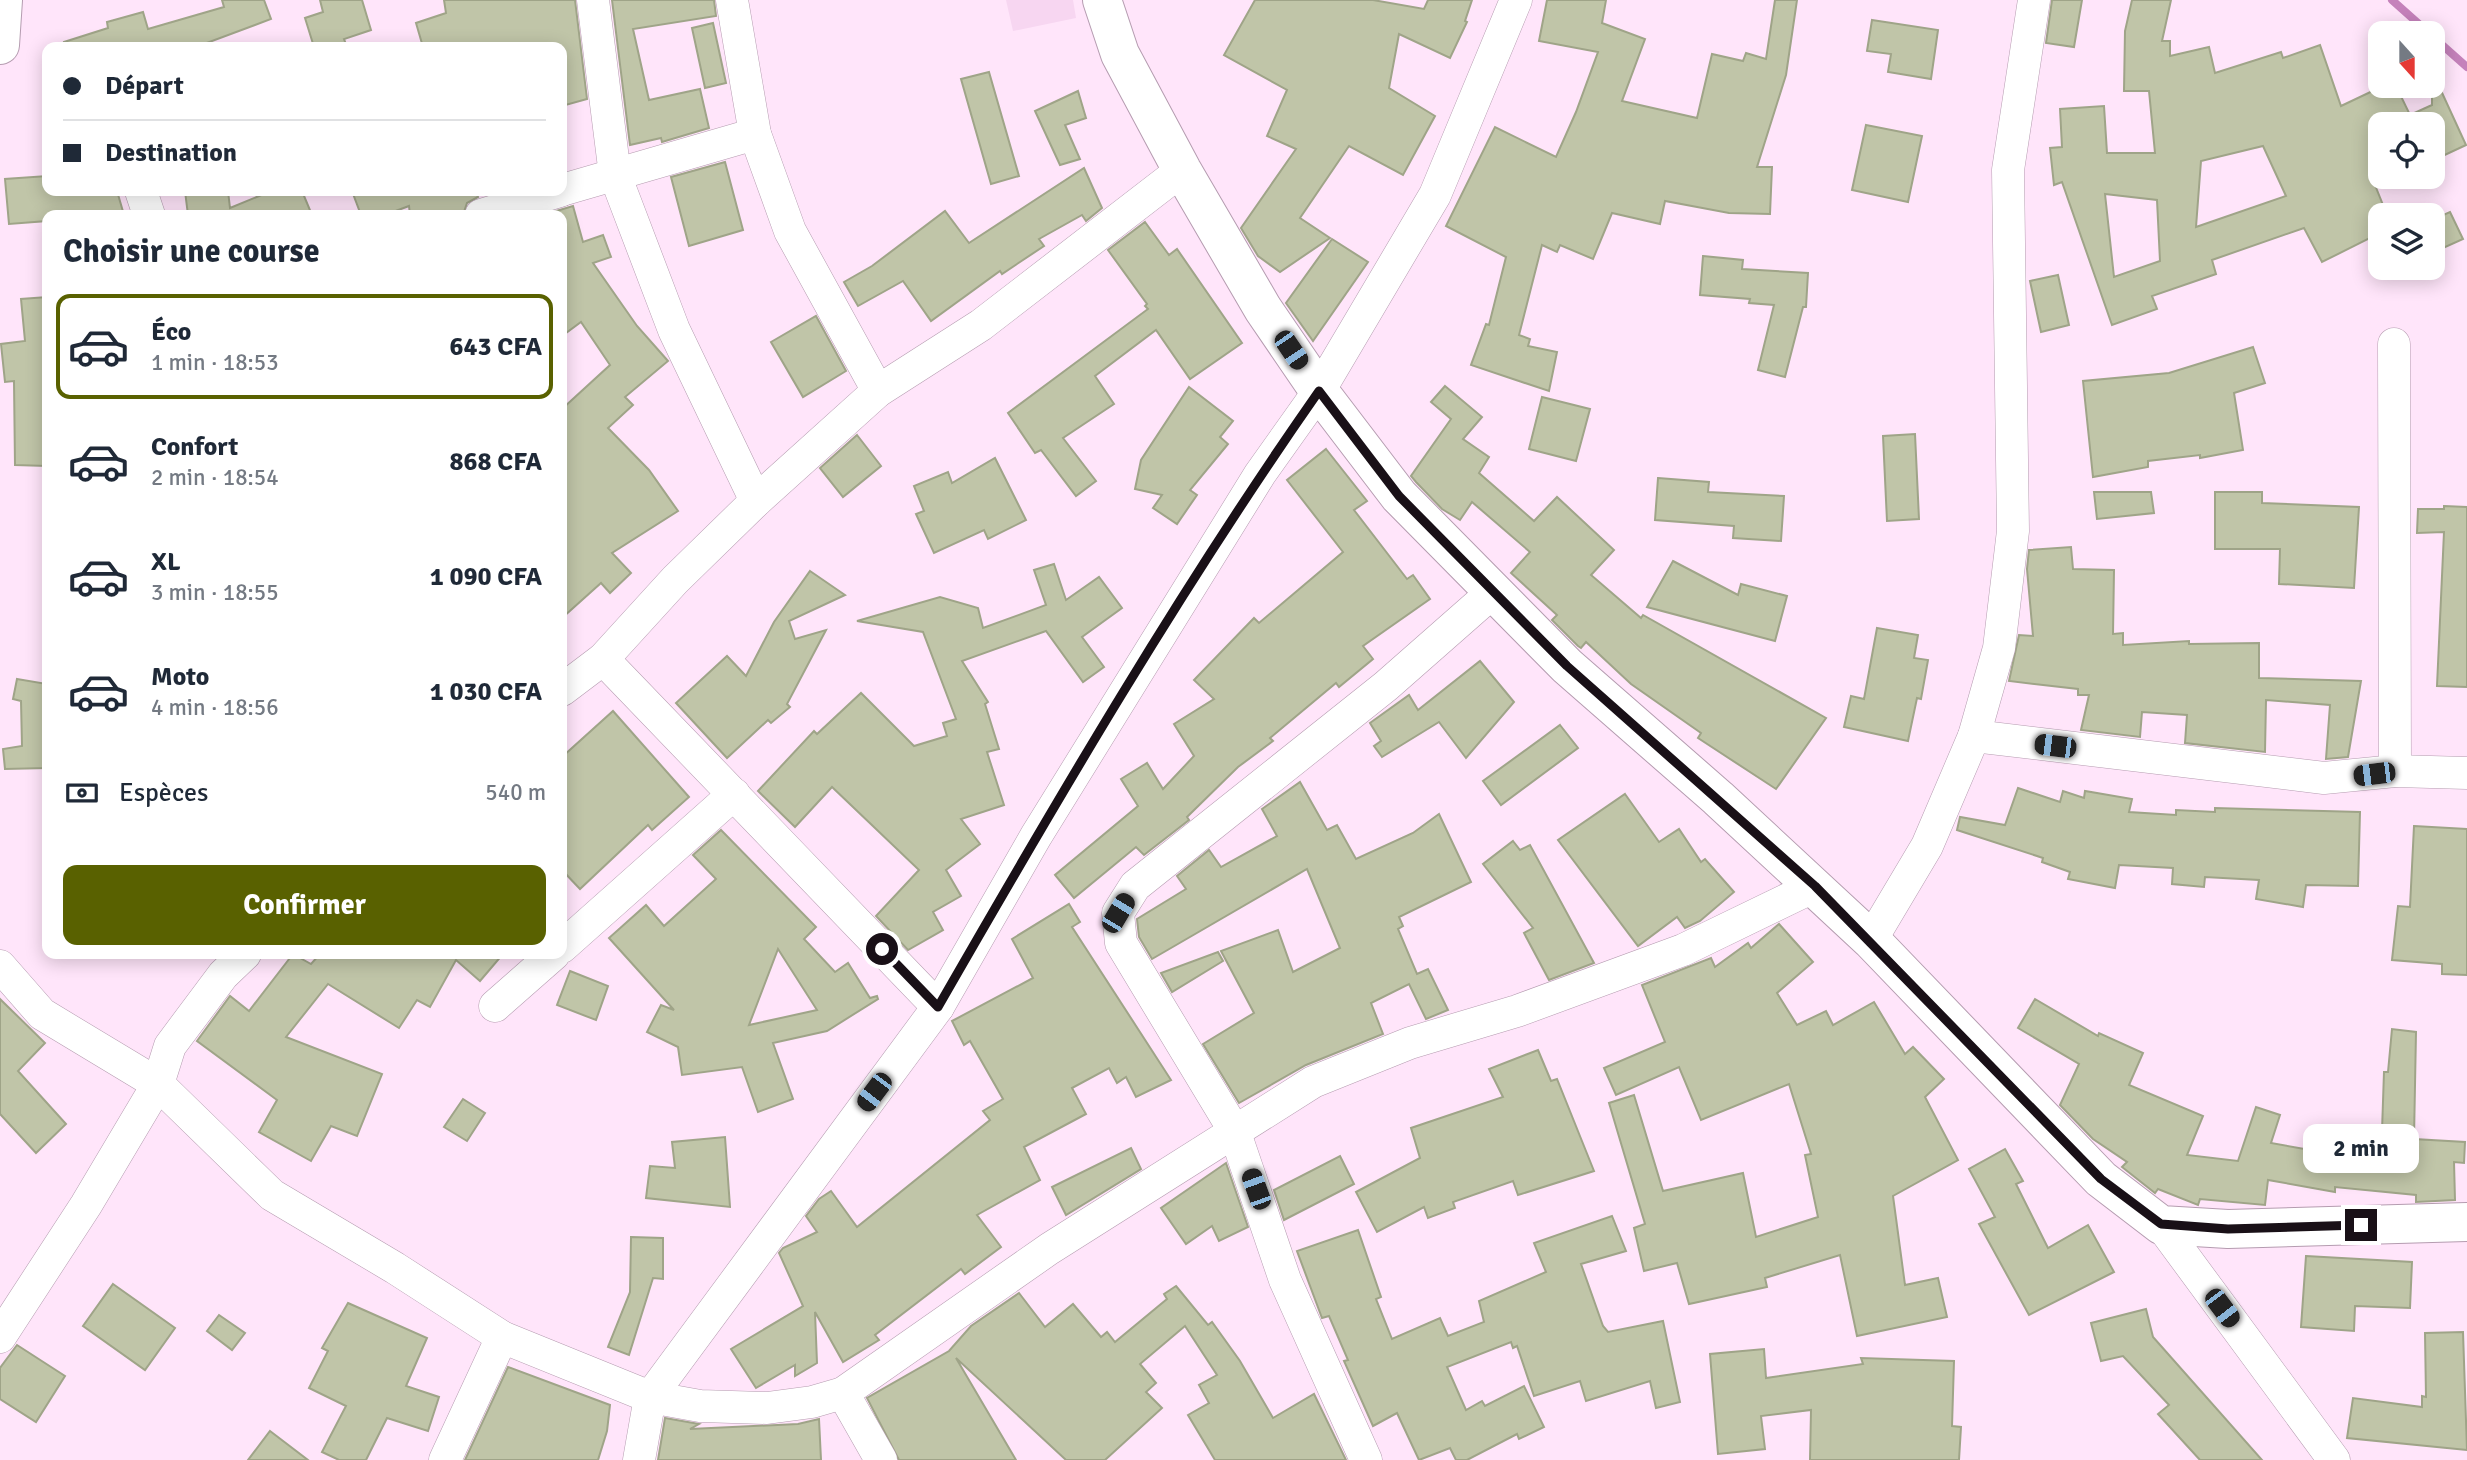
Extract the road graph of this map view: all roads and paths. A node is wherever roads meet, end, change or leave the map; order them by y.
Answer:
1 (4, 0) edge
2 (593, 0) edge
3 (732, 0) edge
4 (1102, 0) edge
5 (1516, 0) edge
6 (2034, 0) edge
7 (0, 45) edge
8 (755, 134) junction
9 (1182, 170) junction
10 (615, 175) junction
11 (567, 188) edge
12 (542, 196) edge
13 (497, 210) edge
14 (2394, 344) dead end
15 (878, 391) junction
16 (1319, 391) junction
17 (756, 501) junction
18 (1494, 591) junction
19 (603, 659) junction
20 (567, 686) edge
21 (1974, 736) junction
22 (2395, 771) junction
23 (2467, 773) edge
24 (733, 794) junction
25 (1815, 886) junction
26 (1871, 940) junction
27 (567, 943) edge
28 (240, 959) edge
29 (548, 959) edge
30 (0, 967) edge
31 (495, 1006) dead end
32 (938, 1007) junction
33 (158, 1084) junction
34 (1234, 1130) junction
35 (2467, 1222) edge
36 (2161, 1224) junction
37 (0, 1337) edge
38 (502, 1337) junction
39 (843, 1393) junction
40 (650, 1396) junction
41 (445, 1460) edge
42 (639, 1460) edge
43 (881, 1460) edge
44 (1366, 1460) edge
45 (2334, 1460) edge

1 - 7 street
2 - 10 street
3 - 8 street
4 - 9 street
5 - 16 street
6 - 21 street
8 - 10 street
8 - 15 street
9 - 15 street
9 - 16 street
10 - 11 street
10 - 17 street
12 - 13 street
14 - 22 street
15 - 17 street
16 - 18 street
16 - 32 street
17 - 19 street
18 - 25 street
18 - 34 street
19 - 20 street
19 - 24 street
21 - 22 street
21 - 26 street
22 - 23 street
24 - 27 street
24 - 32 street
25 - 26 street
25 - 34 street
26 - 36 street
28 - 33 street
29 - 31 street
30 - 33 street
32 - 40 street
33 - 37 street
33 - 38 street
34 - 39 street
34 - 44 street
35 - 36 street
36 - 45 street
38 - 40 street
38 - 41 street
39 - 40 street
39 - 43 street
40 - 42 street

